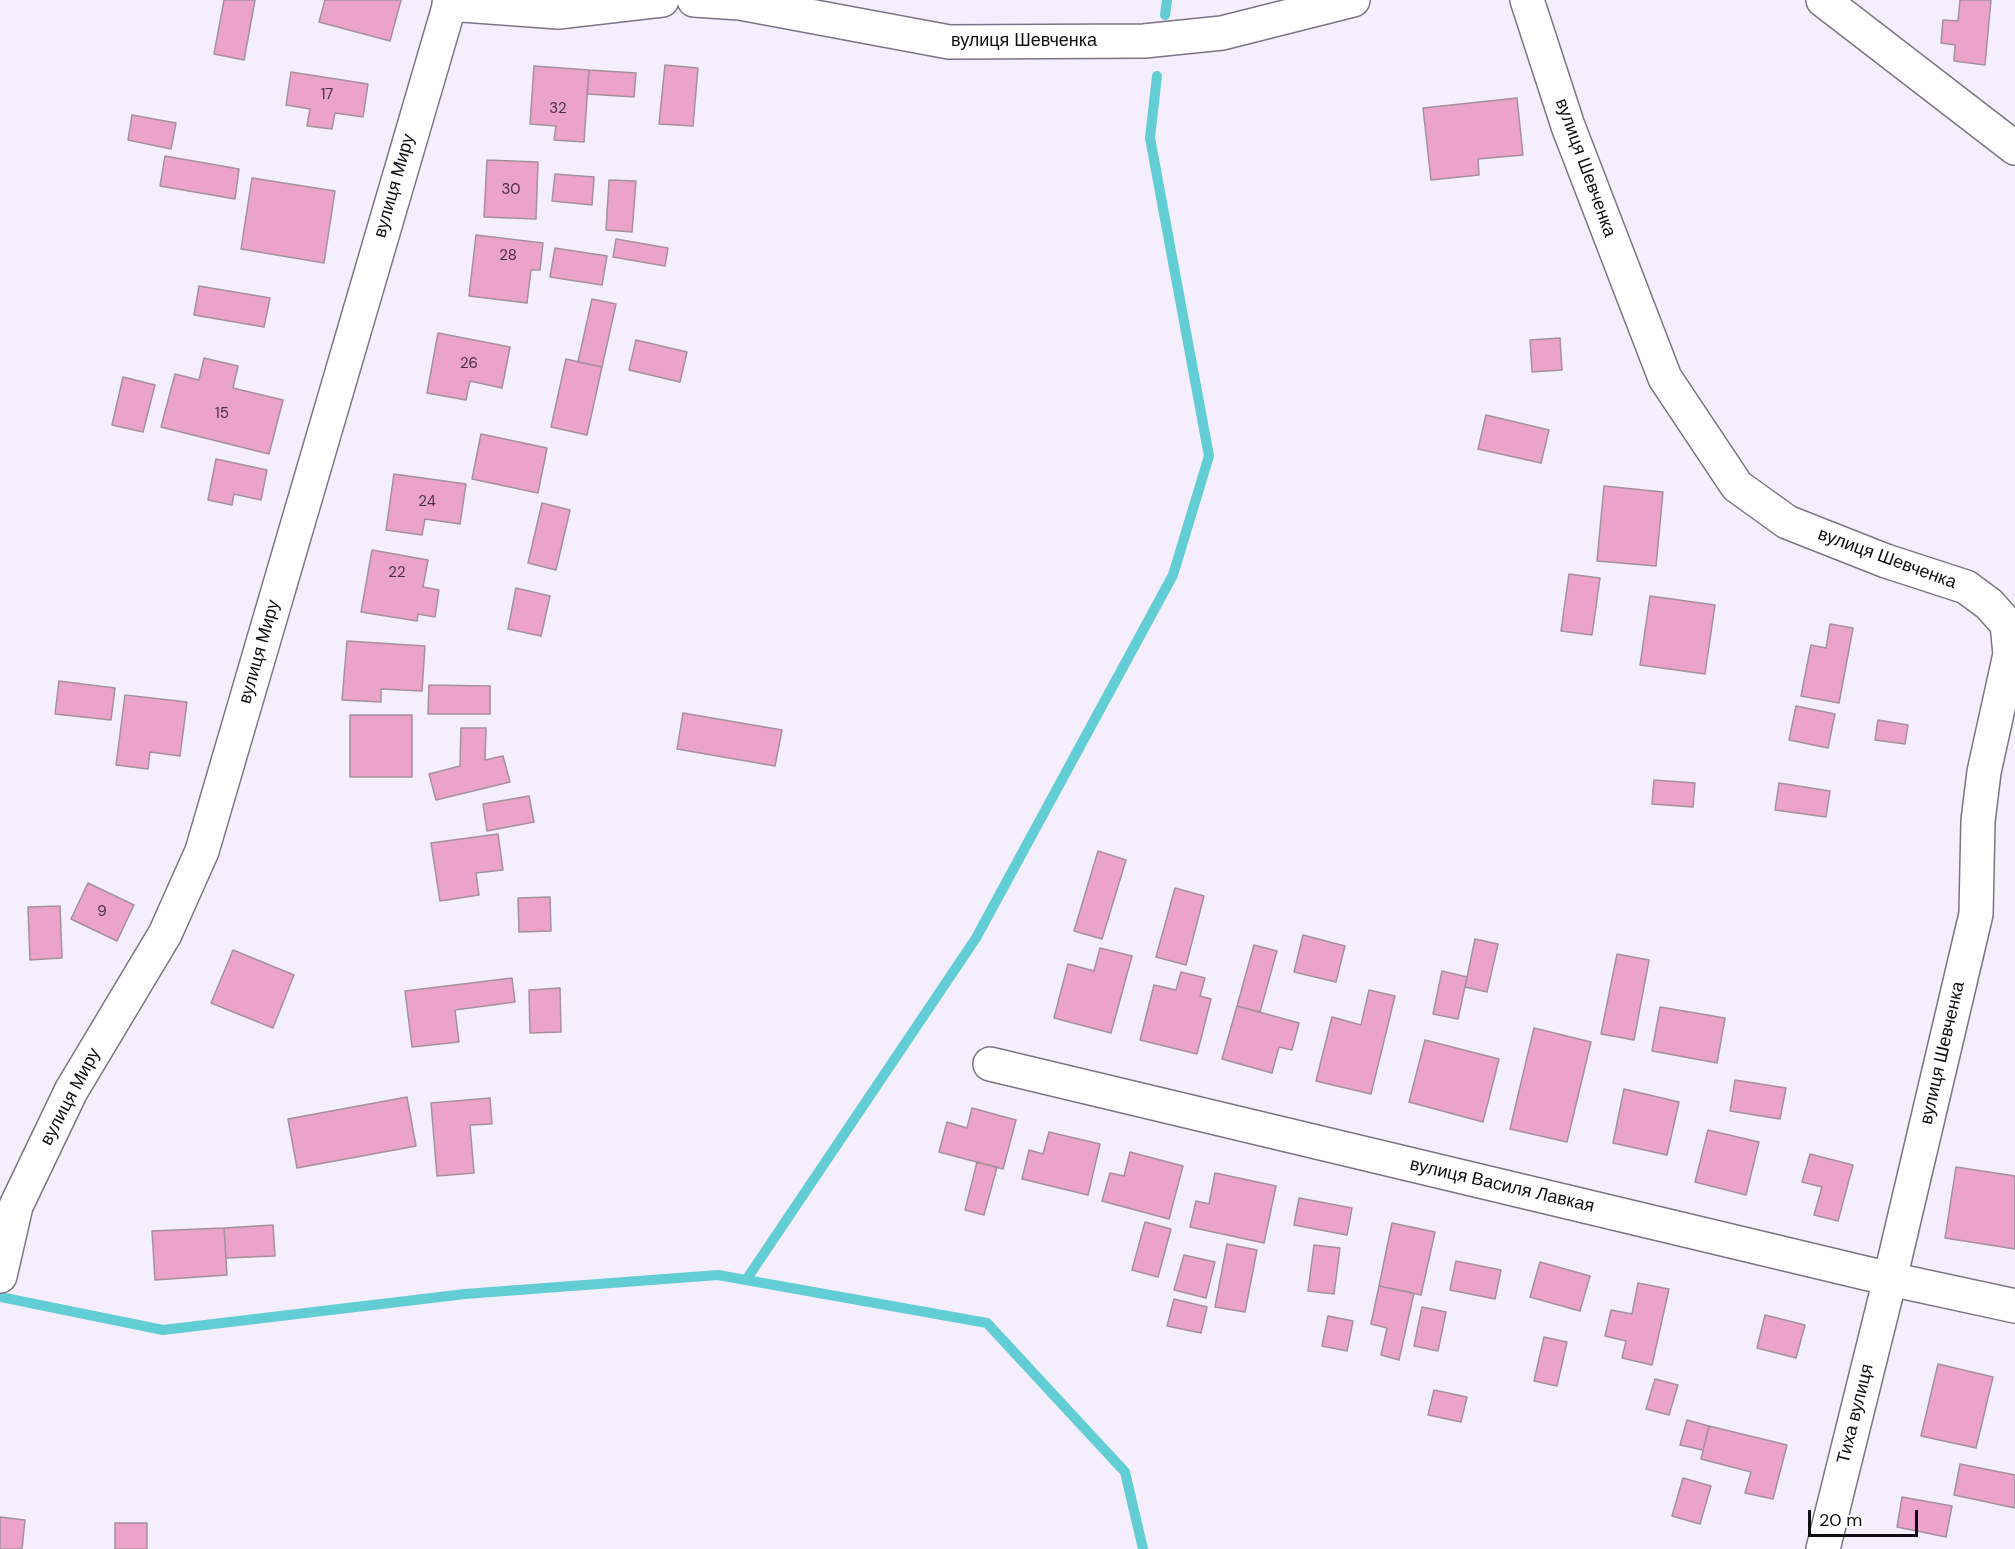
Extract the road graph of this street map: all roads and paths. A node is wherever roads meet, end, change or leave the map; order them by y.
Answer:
1 (662, 0) edge
2 (694, 0) edge
3 (1353, 0) edge
4 (1527, 0) edge
5 (1823, 0) edge
6 (450, 2) edge
7 (2015, 148) edge
8 (990, 1064) dead end
9 (8, 1204) edge
10 (0, 1275) edge
11 (1890, 1279) junction
12 (2015, 1306) edge
13 (1822, 1549) edge

1 - 6 street
2 - 3 street, вулиця Шевченка
4 - 11 street, вулиця Шевченка
5 - 7 street
6 - 9 street, вулиця Миру
8 - 11 street, вулиця Василя Лавкая
9 - 10 street, вулиця Миру
11 - 12 street, вулиця Василя Лавкая
11 - 13 street, Тиха вулиця

